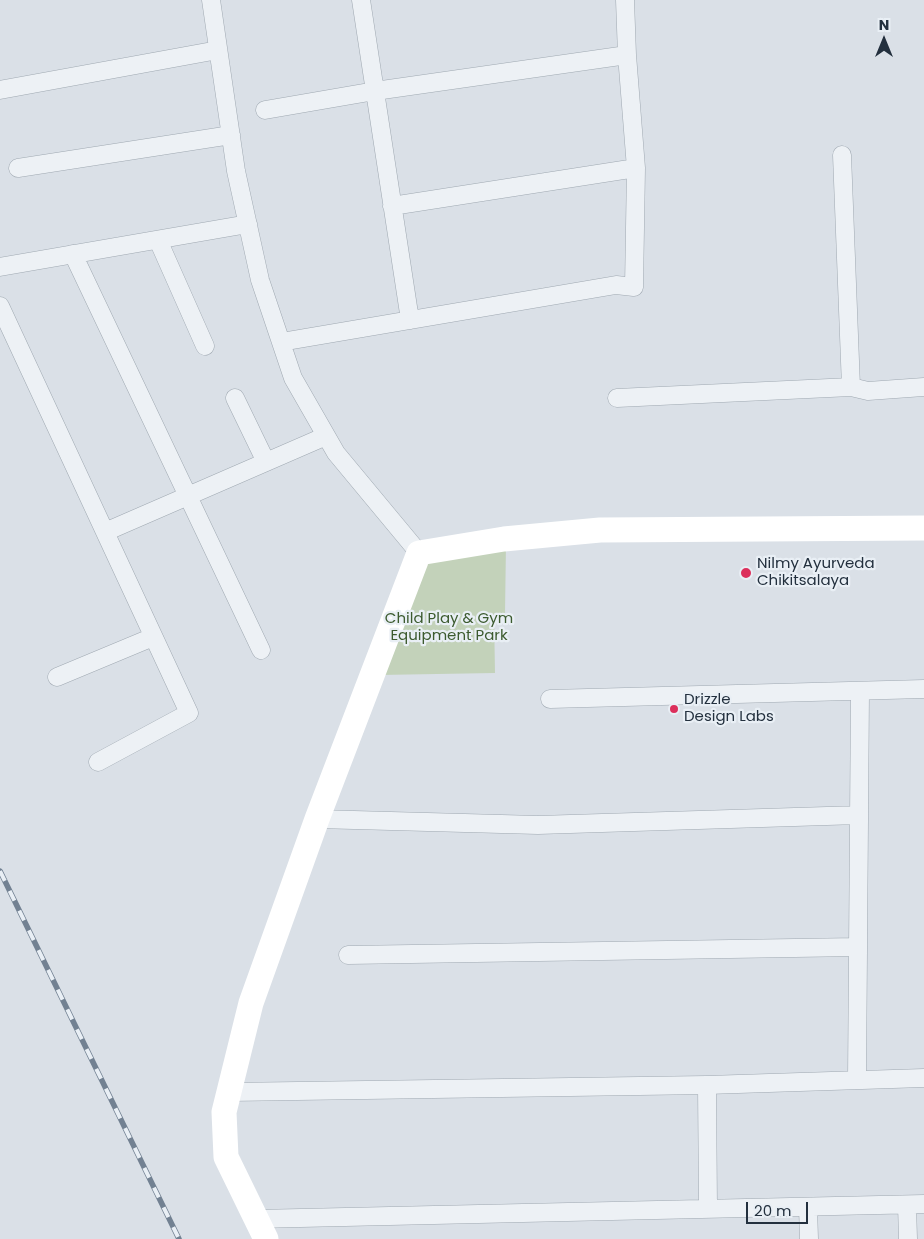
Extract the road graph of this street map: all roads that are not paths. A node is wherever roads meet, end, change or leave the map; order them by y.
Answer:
1 (211, 0) edge
2 (361, 0) edge
3 (626, 0) edge
4 (218, 50) junction
5 (627, 55) junction
6 (0, 90) edge
7 (375, 91) junction
8 (265, 110) dead end
9 (231, 135) junction
10 (842, 155) dead end
11 (18, 168) dead end
12 (636, 168) junction
13 (392, 206) junction
14 (248, 224) junction
15 (158, 240) junction
16 (73, 254) junction
17 (0, 267) edge
18 (0, 306) edge
19 (410, 320) junction
20 (281, 342) junction
21 (205, 346) dead end
22 (851, 387) junction
23 (924, 387) edge
24 (235, 398) dead end
25 (617, 398) dead end
26 (326, 436) junction
27 (266, 462) junction
28 (188, 496) junction
29 (924, 528) edge
30 (105, 532) junction
31 (419, 553) junction
32 (153, 637) junction
33 (261, 650) dead end
34 (56, 677) dead end
35 (924, 689) edge
36 (860, 691) junction
37 (550, 700) dead end
38 (98, 762) dead end
39 (859, 815) junction
40 (317, 819) junction
41 (858, 947) junction
42 (348, 955) dead end
43 (924, 1078) edge
44 (857, 1080) junction
45 (707, 1085) junction
46 (229, 1092) junction
47 (915, 1204) edge
48 (808, 1207) junction
49 (708, 1209) junction
50 (261, 1229) edge
51 (809, 1239) edge
52 (908, 1239) edge

1 - 4 street
2 - 7 street
3 - 5 street
4 - 6 street
4 - 9 street
5 - 7 street
5 - 12 street
7 - 8 street
7 - 13 street
9 - 11 street
9 - 14 street
10 - 22 street
12 - 13 street
12 - 19 street
13 - 19 street
14 - 15 street
14 - 20 street
15 - 16 street
15 - 21 street
16 - 17 street
16 - 28 street
18 - 30 street
19 - 20 street
20 - 26 street
22 - 23 street
22 - 25 street
24 - 27 street
26 - 27 street
26 - 31 street
27 - 28 street
28 - 30 street
28 - 33 street
29 - 31 street
30 - 32 street
31 - 40 street
32 - 34 street
32 - 38 street
35 - 36 street
36 - 37 street
36 - 39 street
39 - 40 street
39 - 41 street
40 - 46 street
41 - 42 street
41 - 44 street
43 - 44 street
44 - 45 street
45 - 46 street
45 - 49 street
46 - 50 street
47 - 48 street
47 - 52 street
48 - 49 street
48 - 51 street
49 - 50 street

